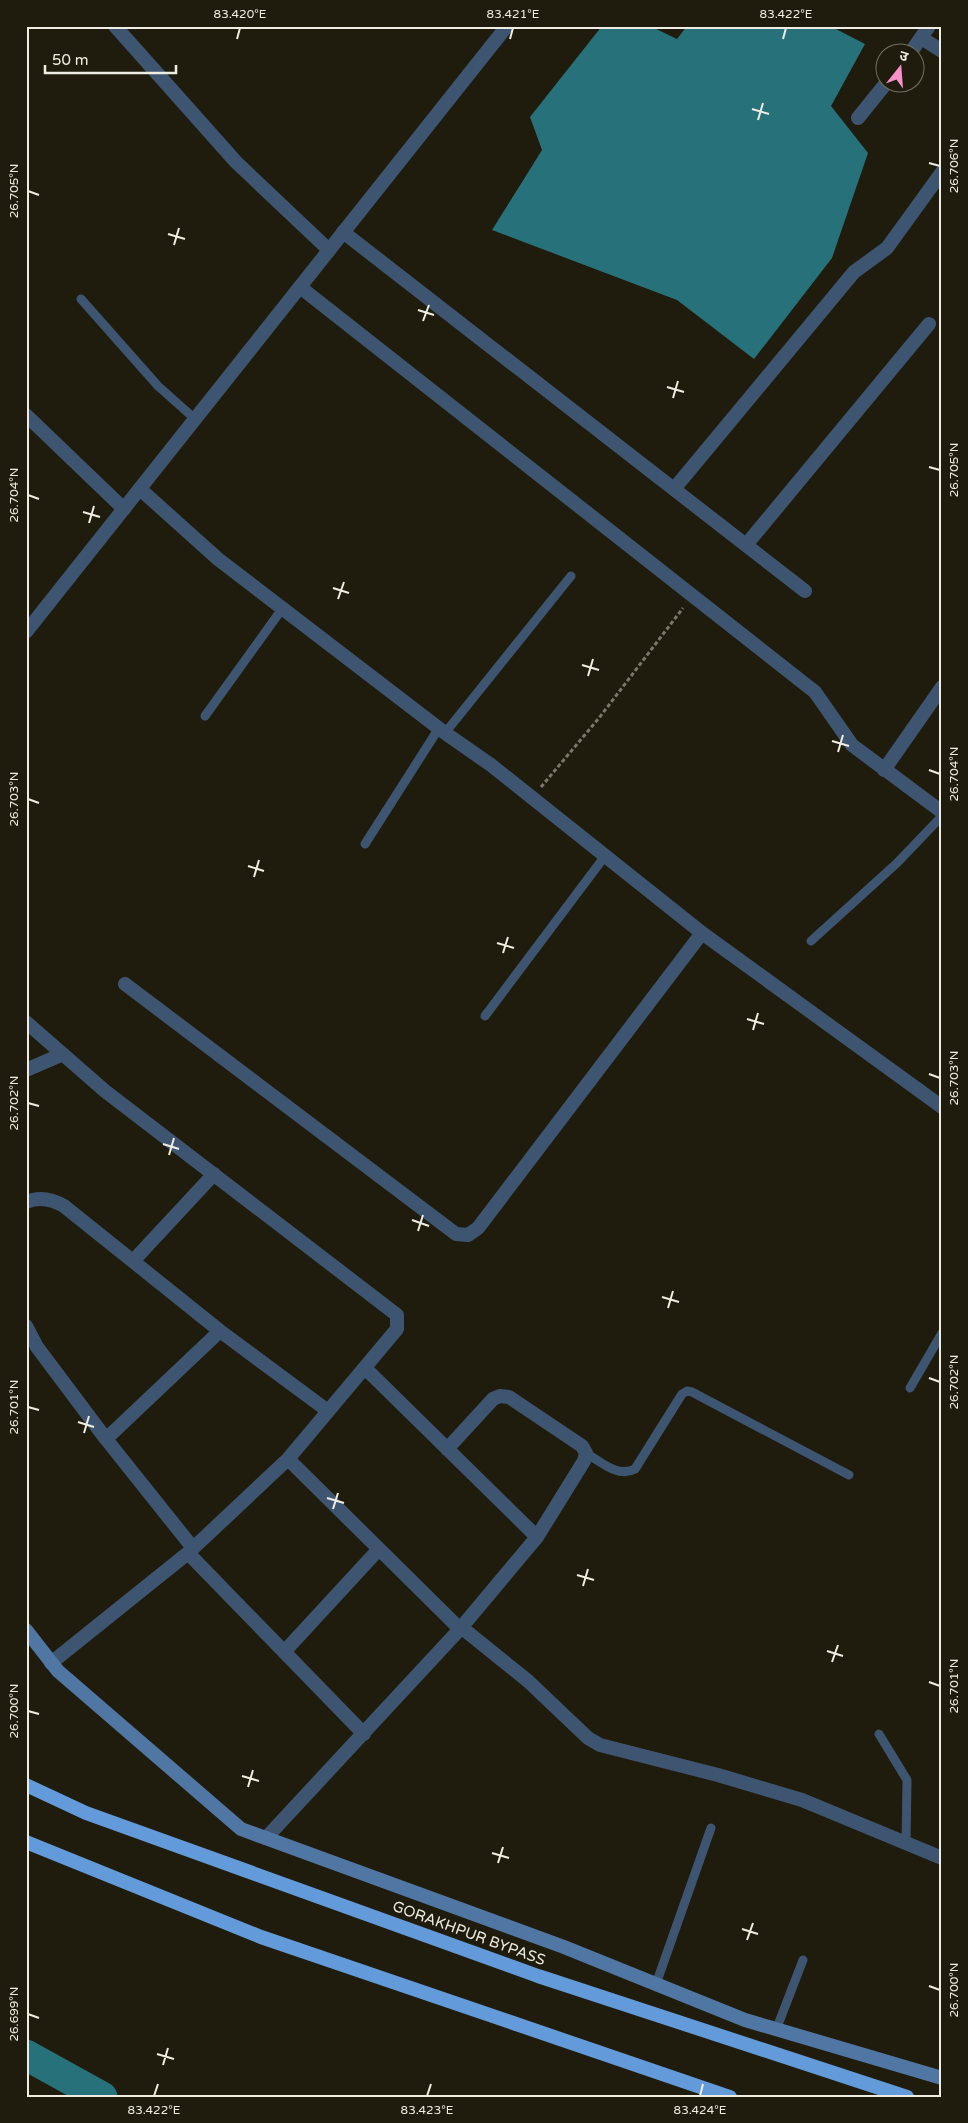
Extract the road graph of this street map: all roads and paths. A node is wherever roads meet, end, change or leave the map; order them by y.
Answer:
1 (115, 26) edge
2 (507, 26) edge
3 (926, 32) edge
4 (942, 51) edge
5 (879, 92) edge
6 (858, 118) dead end
7 (942, 172) edge
8 (343, 232) junction
9 (329, 250) junction
10 (300, 286) junction
11 (81, 299) dead end
12 (929, 324) dead end
13 (26, 415) edge
14 (195, 419) junction
15 (140, 489) junction
16 (674, 490) junction
17 (124, 509) junction
18 (746, 545) junction
19 (571, 576) dead end
20 (805, 591) dead end
21 (692, 596) junction
22 (282, 609) junction
23 (26, 632) edge
24 (942, 687) edge
25 (205, 716) dead end
26 (442, 731) junction
27 (884, 770) junction
28 (533, 798) junction
29 (942, 812) edge
30 (942, 816) edge
31 (366, 844) dead end
32 (604, 856) junction
33 (702, 933) junction
34 (812, 941) dead end
35 (125, 984) dead end
36 (485, 1016) dead end
37 (26, 1022) edge
38 (63, 1054) junction
39 (26, 1070) edge
40 (942, 1107) edge
41 (214, 1174) junction
42 (26, 1202) edge
43 (134, 1260) junction
44 (26, 1326) edge
45 (220, 1331) junction
46 (942, 1333) edge
47 (365, 1368) junction
48 (910, 1388) dead end
49 (328, 1411) junction
50 (106, 1440) junction
51 (447, 1448) junction
52 (586, 1453) junction
53 (288, 1459) junction
54 (849, 1475) dead end
55 (537, 1538) junction
56 (379, 1549) junction
57 (190, 1550) junction
58 (461, 1628) junction
59 (26, 1630) edge
60 (284, 1652) junction
61 (52, 1663) junction
62 (364, 1734) junction
63 (879, 1734) dead end
64 (26, 1786) edge
65 (711, 1828) dead end
66 (266, 1838) junction
67 (26, 1842) edge
68 (906, 1844) junction
69 (942, 1858) edge
70 (803, 1960) dead end
71 (656, 1984) junction
72 (776, 2030) junction
73 (942, 2078) edge
74 (730, 2097) edge
75 (907, 2097) edge

1 - 9 street
2 - 8 street
3 - 4 street
5 - 6 street
7 - 16 street
8 - 9 street
8 - 16 street
9 - 10 street
10 - 14 street
10 - 21 street
11 - 14 lane
12 - 18 street
13 - 17 street
14 - 15 street
15 - 17 street
15 - 22 street
16 - 18 street
17 - 23 street
18 - 20 street
19 - 26 lane
21 - 27 street
21 - 28 path
22 - 25 lane
22 - 26 street
24 - 27 street
26 - 28 street
26 - 31 lane
27 - 29 street
28 - 32 street
30 - 34 lane
32 - 33 street
32 - 36 lane
33 - 35 street
33 - 40 street
37 - 38 street
38 - 39 street
38 - 41 street
41 - 43 street
41 - 47 street
42 - 43 street
43 - 45 street
44 - 50 street
45 - 49 street
45 - 50 street
46 - 48 lane
47 - 49 street
47 - 51 street
49 - 53 street
50 - 57 street
51 - 52 street
51 - 55 street
52 - 54 lane
52 - 55 street
53 - 56 street
53 - 57 street
55 - 58 street
56 - 58 street
56 - 60 street
57 - 60 street
57 - 61 street
58 - 62 street
58 - 68 street
59 - 61 main road
60 - 62 street
61 - 66 main road
62 - 66 street
63 - 68 lane
64 - 75 highway, GORAKHPUR BYPASS
65 - 71 lane
66 - 71 main road
67 - 74 highway
68 - 69 street
70 - 72 lane
71 - 72 main road
72 - 73 main road

